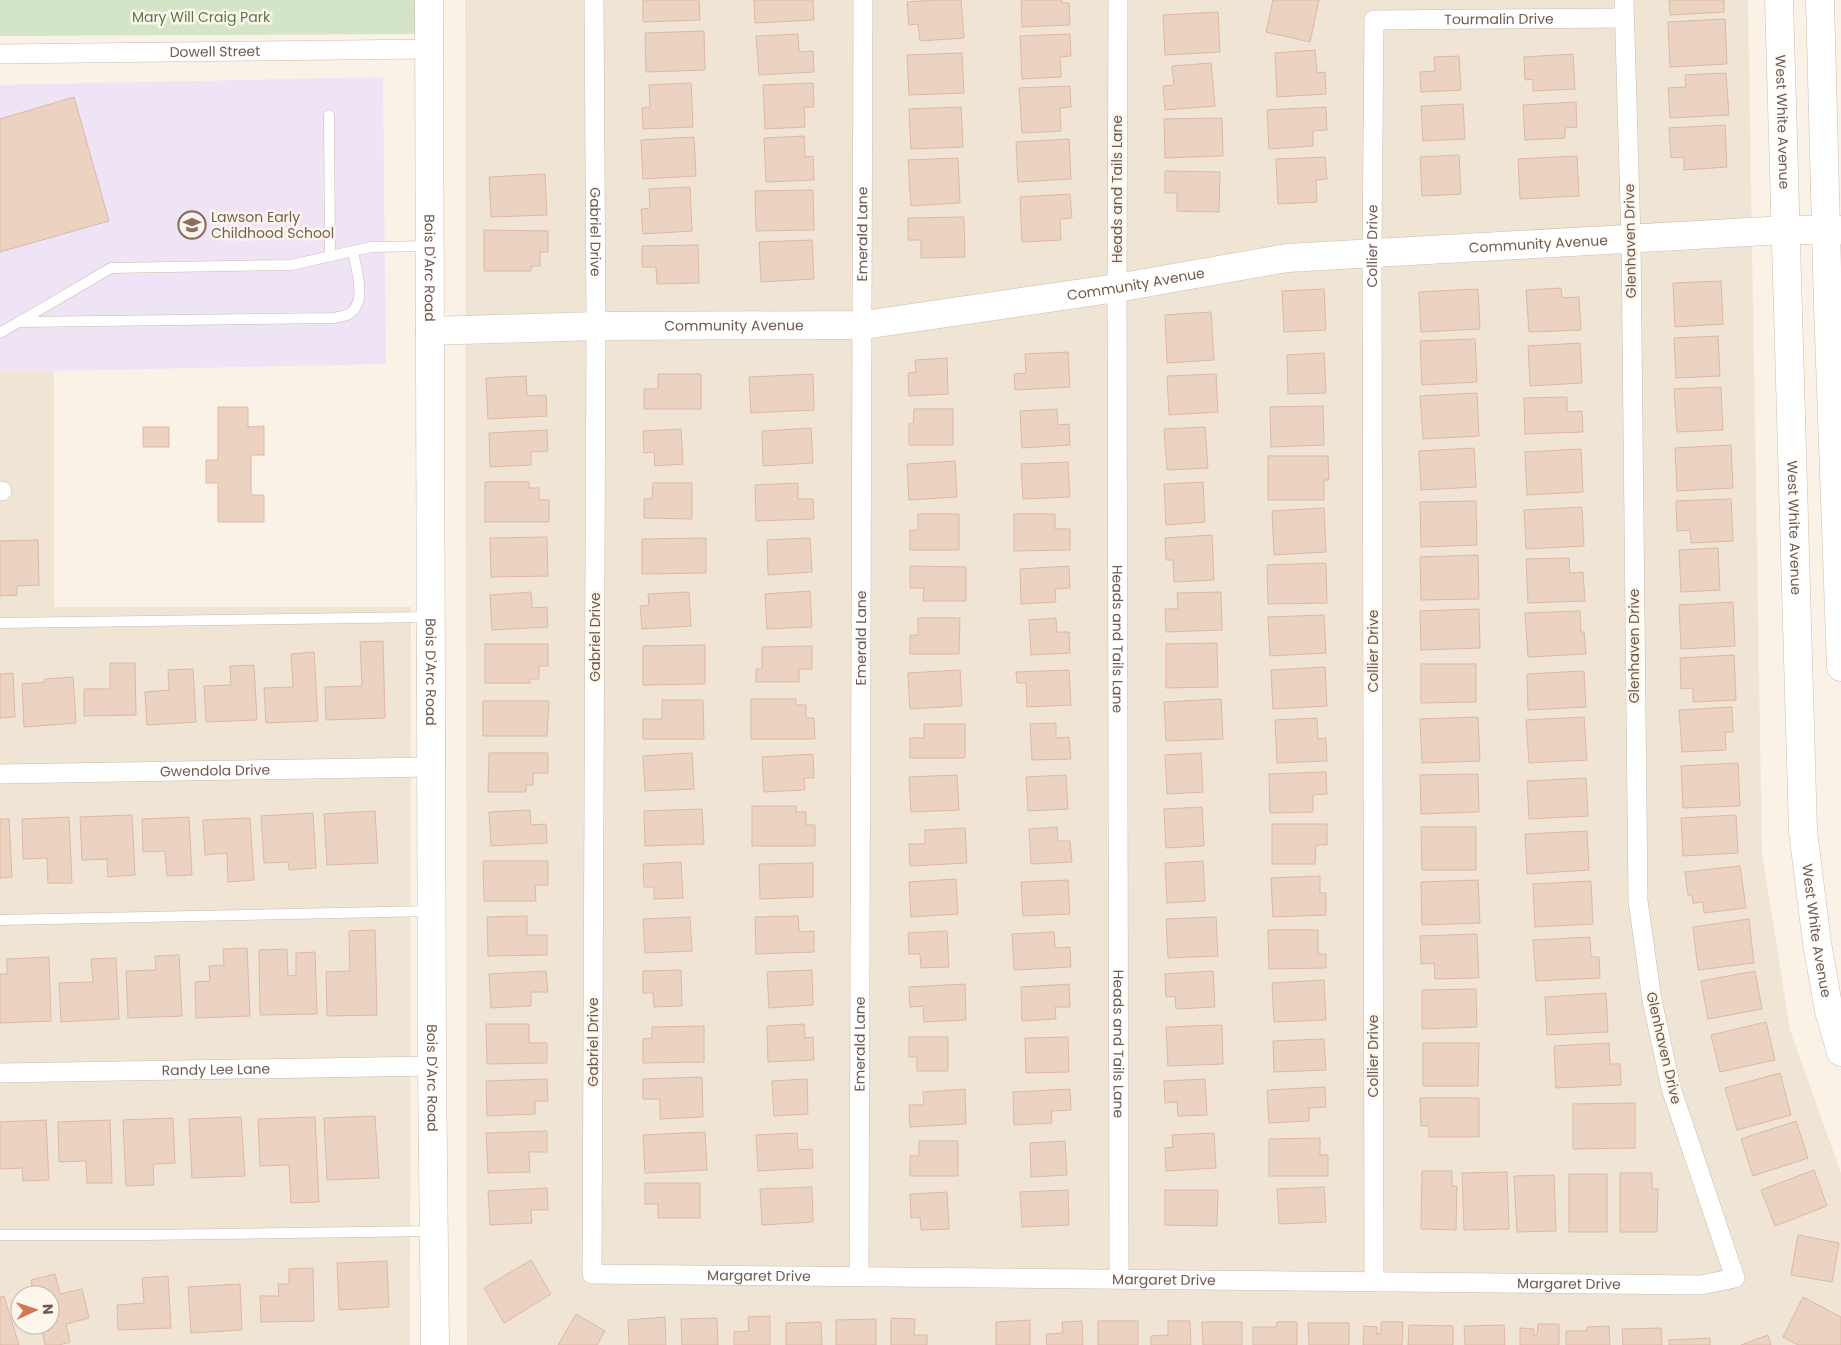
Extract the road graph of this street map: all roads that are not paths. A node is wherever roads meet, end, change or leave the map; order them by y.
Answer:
1 (429, 0) edge
2 (594, 0) edge
3 (863, 0) edge
4 (1118, 0) edge
5 (1778, 0) edge
6 (1820, 0) edge
7 (1624, 9) edge
8 (1374, 20) joint
9 (430, 48) junction
10 (0, 54) edge
11 (329, 115) dead end
12 (1784, 230) junction
13 (1833, 230) edge
14 (1631, 239) junction
15 (429, 246) junction
16 (354, 251) junction
17 (1372, 254) junction
18 (330, 256) junction
19 (1117, 288) junction
20 (19, 322) junction
21 (864, 325) junction
22 (596, 326) junction
23 (430, 331) junction
24 (0, 333) edge
25 (1836, 424) edge
26 (430, 617) junction
27 (0, 624) edge
28 (1841, 667) edge
29 (431, 767) junction
30 (0, 774) edge
31 (431, 911) junction
32 (0, 920) edge
33 (1841, 1052) edge
34 (432, 1066) junction
35 (0, 1073) edge
36 (434, 1231) junction
37 (0, 1235) edge
38 (592, 1274) joint
39 (860, 1276) junction
40 (1119, 1278) junction
41 (1735, 1278) joint
42 (1374, 1281) junction
43 (435, 1345) edge

1 - 9 street, Bois D'Arc Road
2 - 22 street, Gabriel Drive
3 - 21 street, Emerald Lane
4 - 19 street, Heads and Tails Lane
5 - 12 street, West White Avenue
6 - 13 street
7 - 8 street, Tourmalin Drive
7 - 14 street, Glenhaven Drive
8 - 17 street, Collier Drive
9 - 10 street, Dowell Street
9 - 15 street, Bois D'Arc Road
11 - 18 lane
12 - 13 street, Community Avenue
12 - 14 street, Community Avenue
12 - 33 street, West White Avenue
13 - 25 street
14 - 17 street, Community Avenue
14 - 41 street, Glenhaven Drive
15 - 16 lane
15 - 23 street, Bois D'Arc Road
16 - 18 lane
16 - 20 lane
17 - 19 street, Community Avenue
17 - 42 street, Collier Drive
18 - 20 lane
19 - 21 street, Community Avenue
19 - 40 street, Heads and Tails Lane
20 - 24 lane
21 - 22 street, Community Avenue
21 - 39 street, Emerald Lane
22 - 23 street, Community Avenue
22 - 38 street, Gabriel Drive
23 - 26 street, Bois D'Arc Road
25 - 28 street
26 - 27 lane
26 - 29 street, Bois D'Arc Road
29 - 30 street, Gwendola Drive
29 - 31 street, Bois D'Arc Road
31 - 32 lane
31 - 34 street, Bois D'Arc Road
34 - 35 street, Randy Lee Lane
34 - 36 street, Bois D'Arc Road
36 - 37 lane
36 - 43 street, Bois D'Arc Road
38 - 39 street, Margaret Drive
39 - 40 street, Margaret Drive
40 - 42 street, Margaret Drive
41 - 42 street, Margaret Drive

